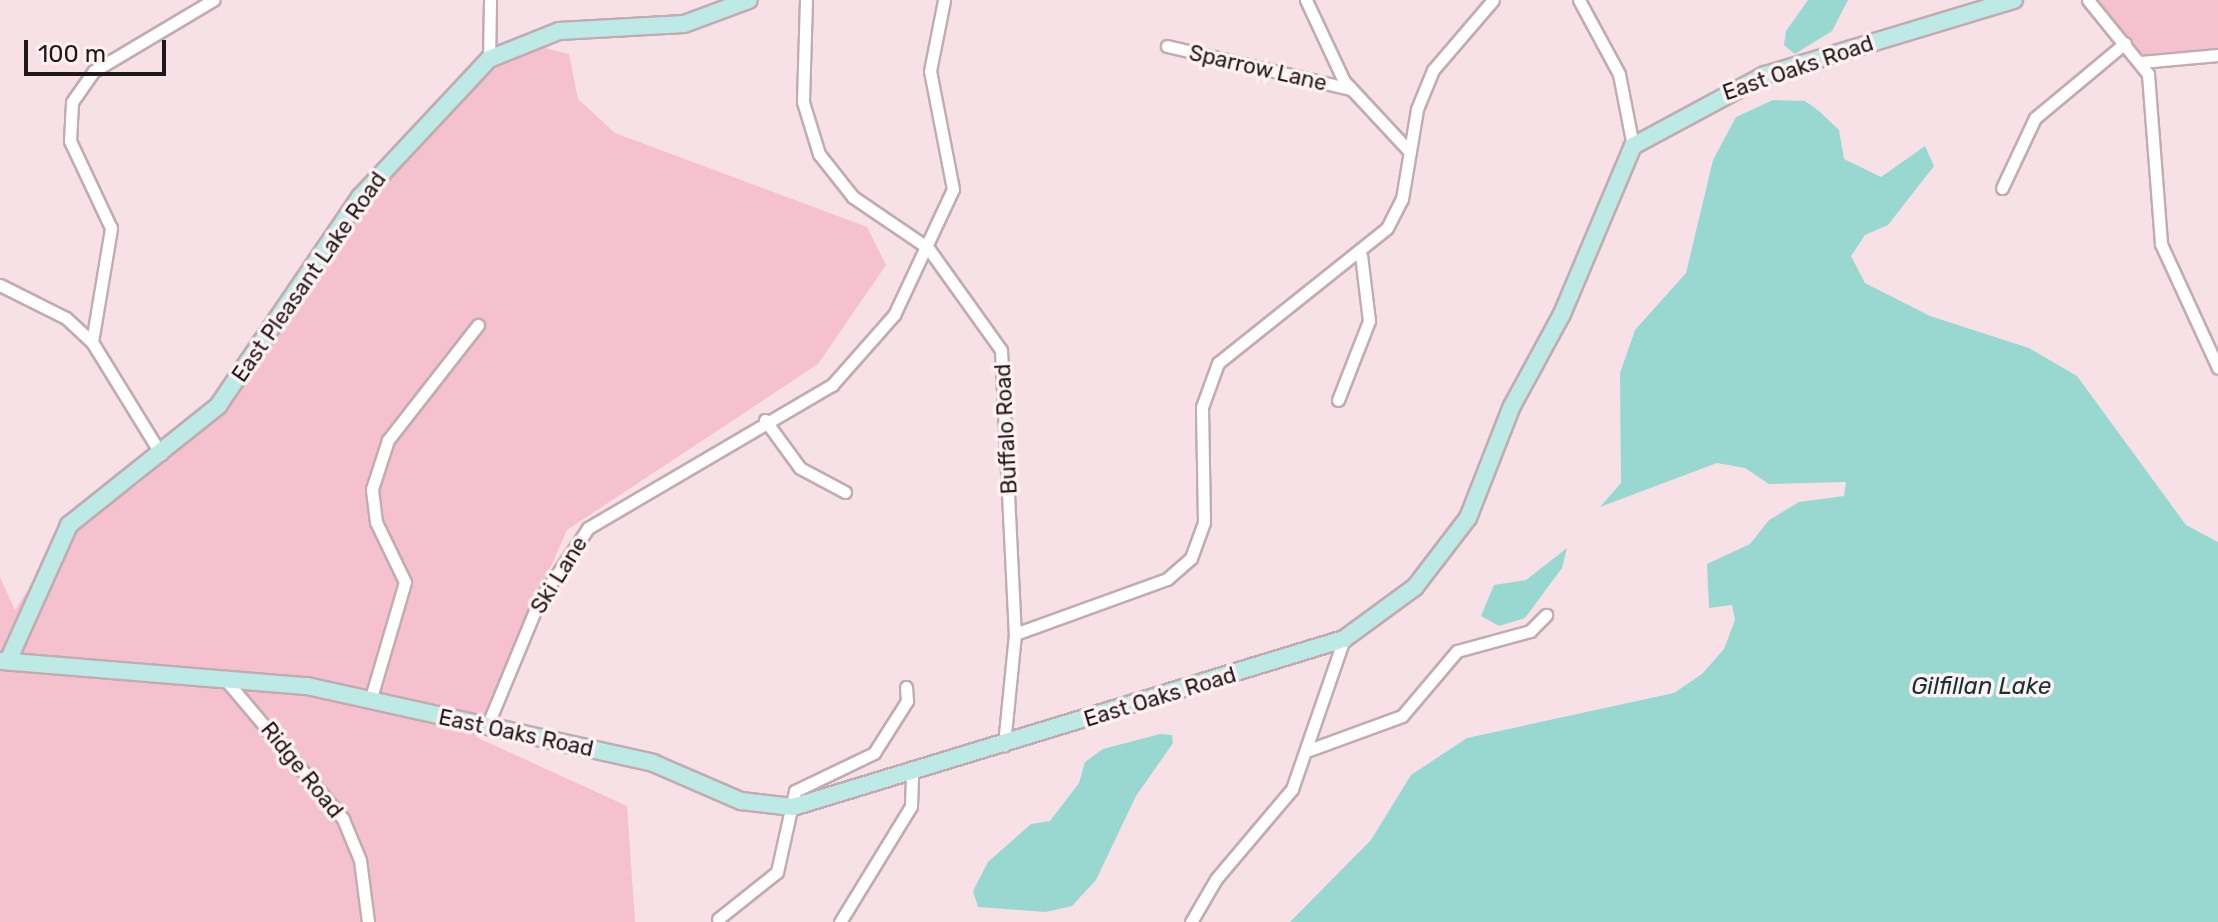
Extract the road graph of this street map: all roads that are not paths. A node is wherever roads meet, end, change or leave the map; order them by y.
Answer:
1 (213, 0) edge
2 (490, 0) edge
3 (749, 0) edge
4 (806, 0) edge
5 (944, 0) edge
6 (1306, 0) edge
7 (1493, 0) edge
8 (1579, 0) edge
9 (2014, 0) edge
10 (2088, 0) edge
11 (2125, 43) junction
12 (1167, 46) dead end
13 (2218, 55) edge
14 (489, 59) junction
15 (2141, 62) junction
16 (1350, 89) junction
17 (1633, 146) junction
18 (1410, 152) junction
19 (2002, 188) dead end
20 (928, 248) junction
21 (1361, 255) junction
22 (0, 285) edge
23 (478, 325) dead end
24 (92, 342) junction
25 (2218, 368) edge
26 (1338, 400) dead end
27 (765, 420) junction
28 (161, 454) junction
29 (845, 492) dead end
30 (1546, 615) dead end
31 (1015, 634) junction
32 (1344, 639) junction
33 (4, 661) edge
34 (222, 676) junction
35 (906, 687) dead end
36 (370, 701) junction
37 (488, 724) junction
38 (1004, 745) junction
39 (1309, 750) junction
40 (912, 774) junction
41 (793, 807) junction
42 (718, 919) dead end
43 (368, 922) edge
44 (840, 922) edge
45 (1191, 922) edge

1 - 24 street
2 - 14 street
3 - 14 street, East Pleasant Lake Road
4 - 20 street, Buffalo Road
5 - 20 street, Ski Lane
6 - 16 street
7 - 18 street
8 - 17 street
9 - 17 street, East Oaks Road
10 - 11 street
11 - 15 street
11 - 19 street
12 - 16 street, Sparrow Lane
13 - 15 street
14 - 28 street, East Pleasant Lake Road
15 - 25 street
16 - 18 street
17 - 32 street, East Oaks Road
18 - 21 street
20 - 27 street, Ski Lane
20 - 31 street, Buffalo Road
21 - 26 street
21 - 31 street
22 - 24 street
23 - 36 street
24 - 28 street
27 - 29 street
27 - 37 street, Ski Lane
28 - 33 street, East Pleasant Lake Road
30 - 39 street
31 - 38 street, Buffalo Road
32 - 38 street, East Oaks Road
32 - 39 street
33 - 34 street, East Oaks Road
34 - 36 street, East Oaks Road
34 - 43 street, Ridge Road
35 - 41 street
36 - 37 street, East Oaks Road
37 - 41 street, East Oaks Road
38 - 40 street, East Oaks Road
39 - 45 street
40 - 41 street, East Oaks Road
40 - 44 street
41 - 42 street

